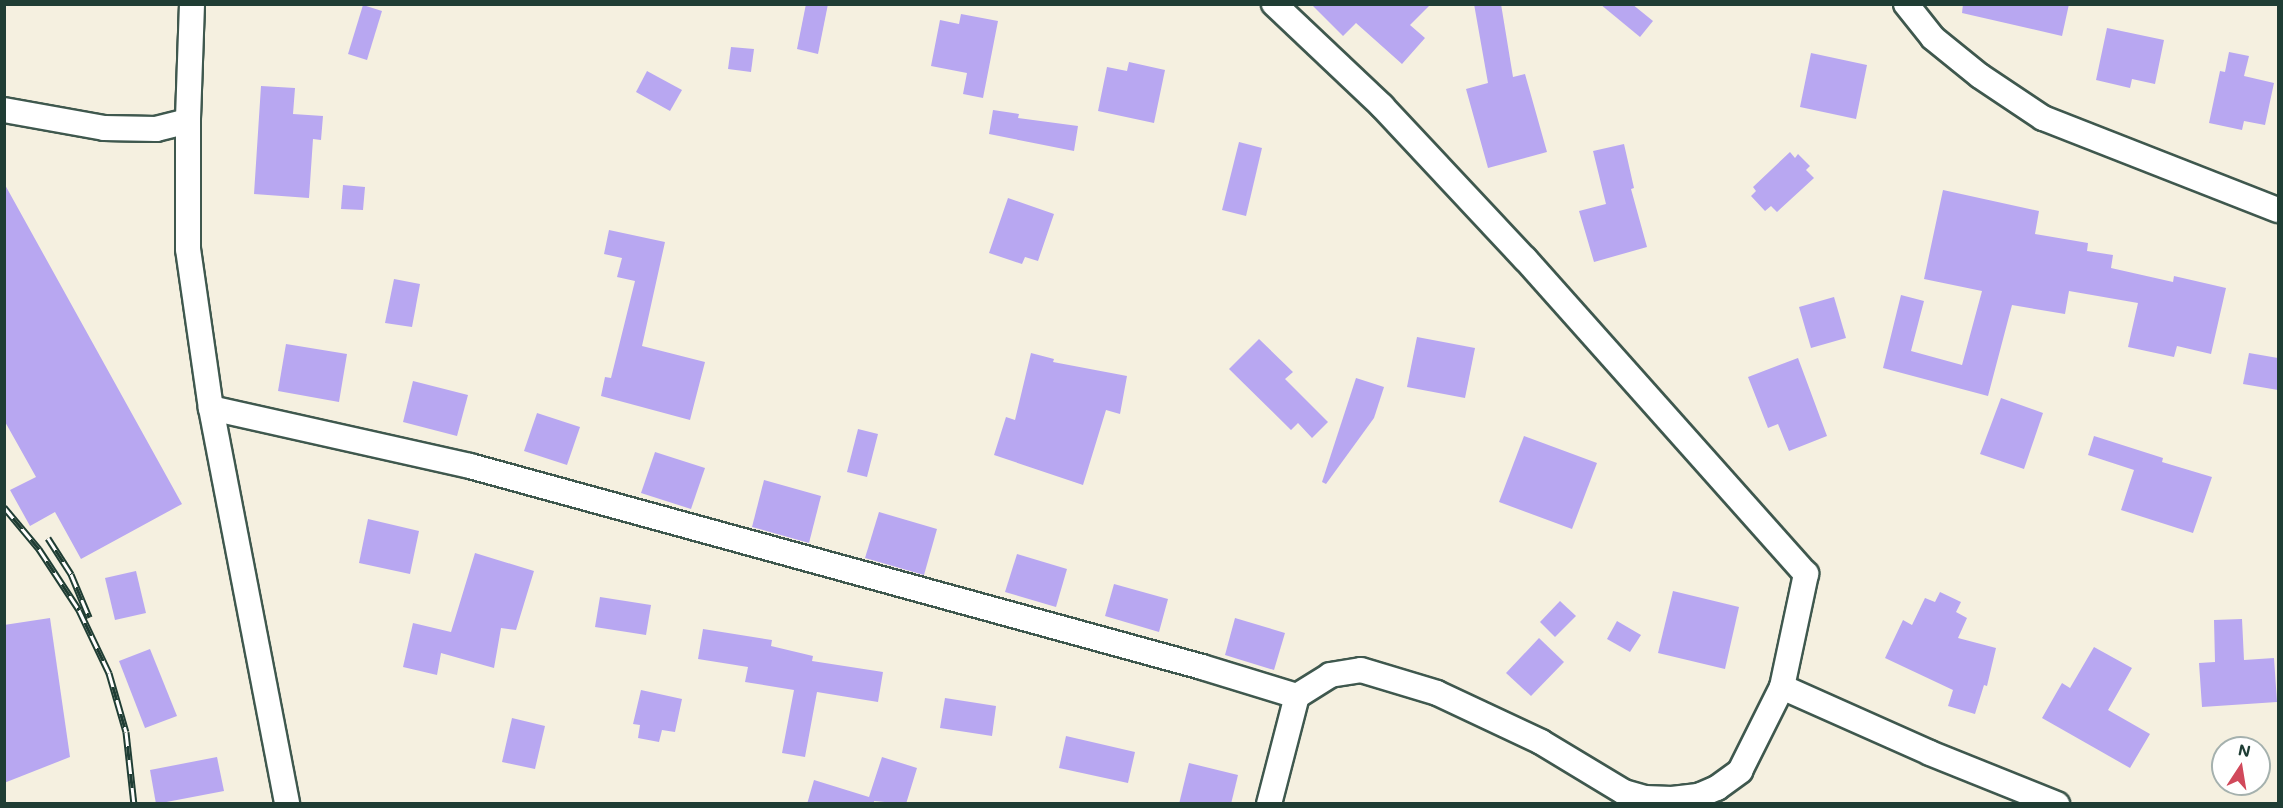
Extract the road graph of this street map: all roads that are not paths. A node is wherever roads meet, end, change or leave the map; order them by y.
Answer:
1 (192, 4) edge
2 (1274, 4) edge
3 (1906, 4) edge
4 (4, 110) edge
5 (188, 121) junction
6 (2278, 210) edge
7 (211, 408) junction
8 (1782, 687) junction
9 (1297, 696) junction
10 (287, 804) edge
11 (1269, 804) edge
12 (2056, 804) edge

1 - 5 street
2 - 8 street
3 - 6 street
4 - 5 street
5 - 7 street
7 - 9 street
7 - 10 street
8 - 9 street
8 - 12 street
9 - 11 street

